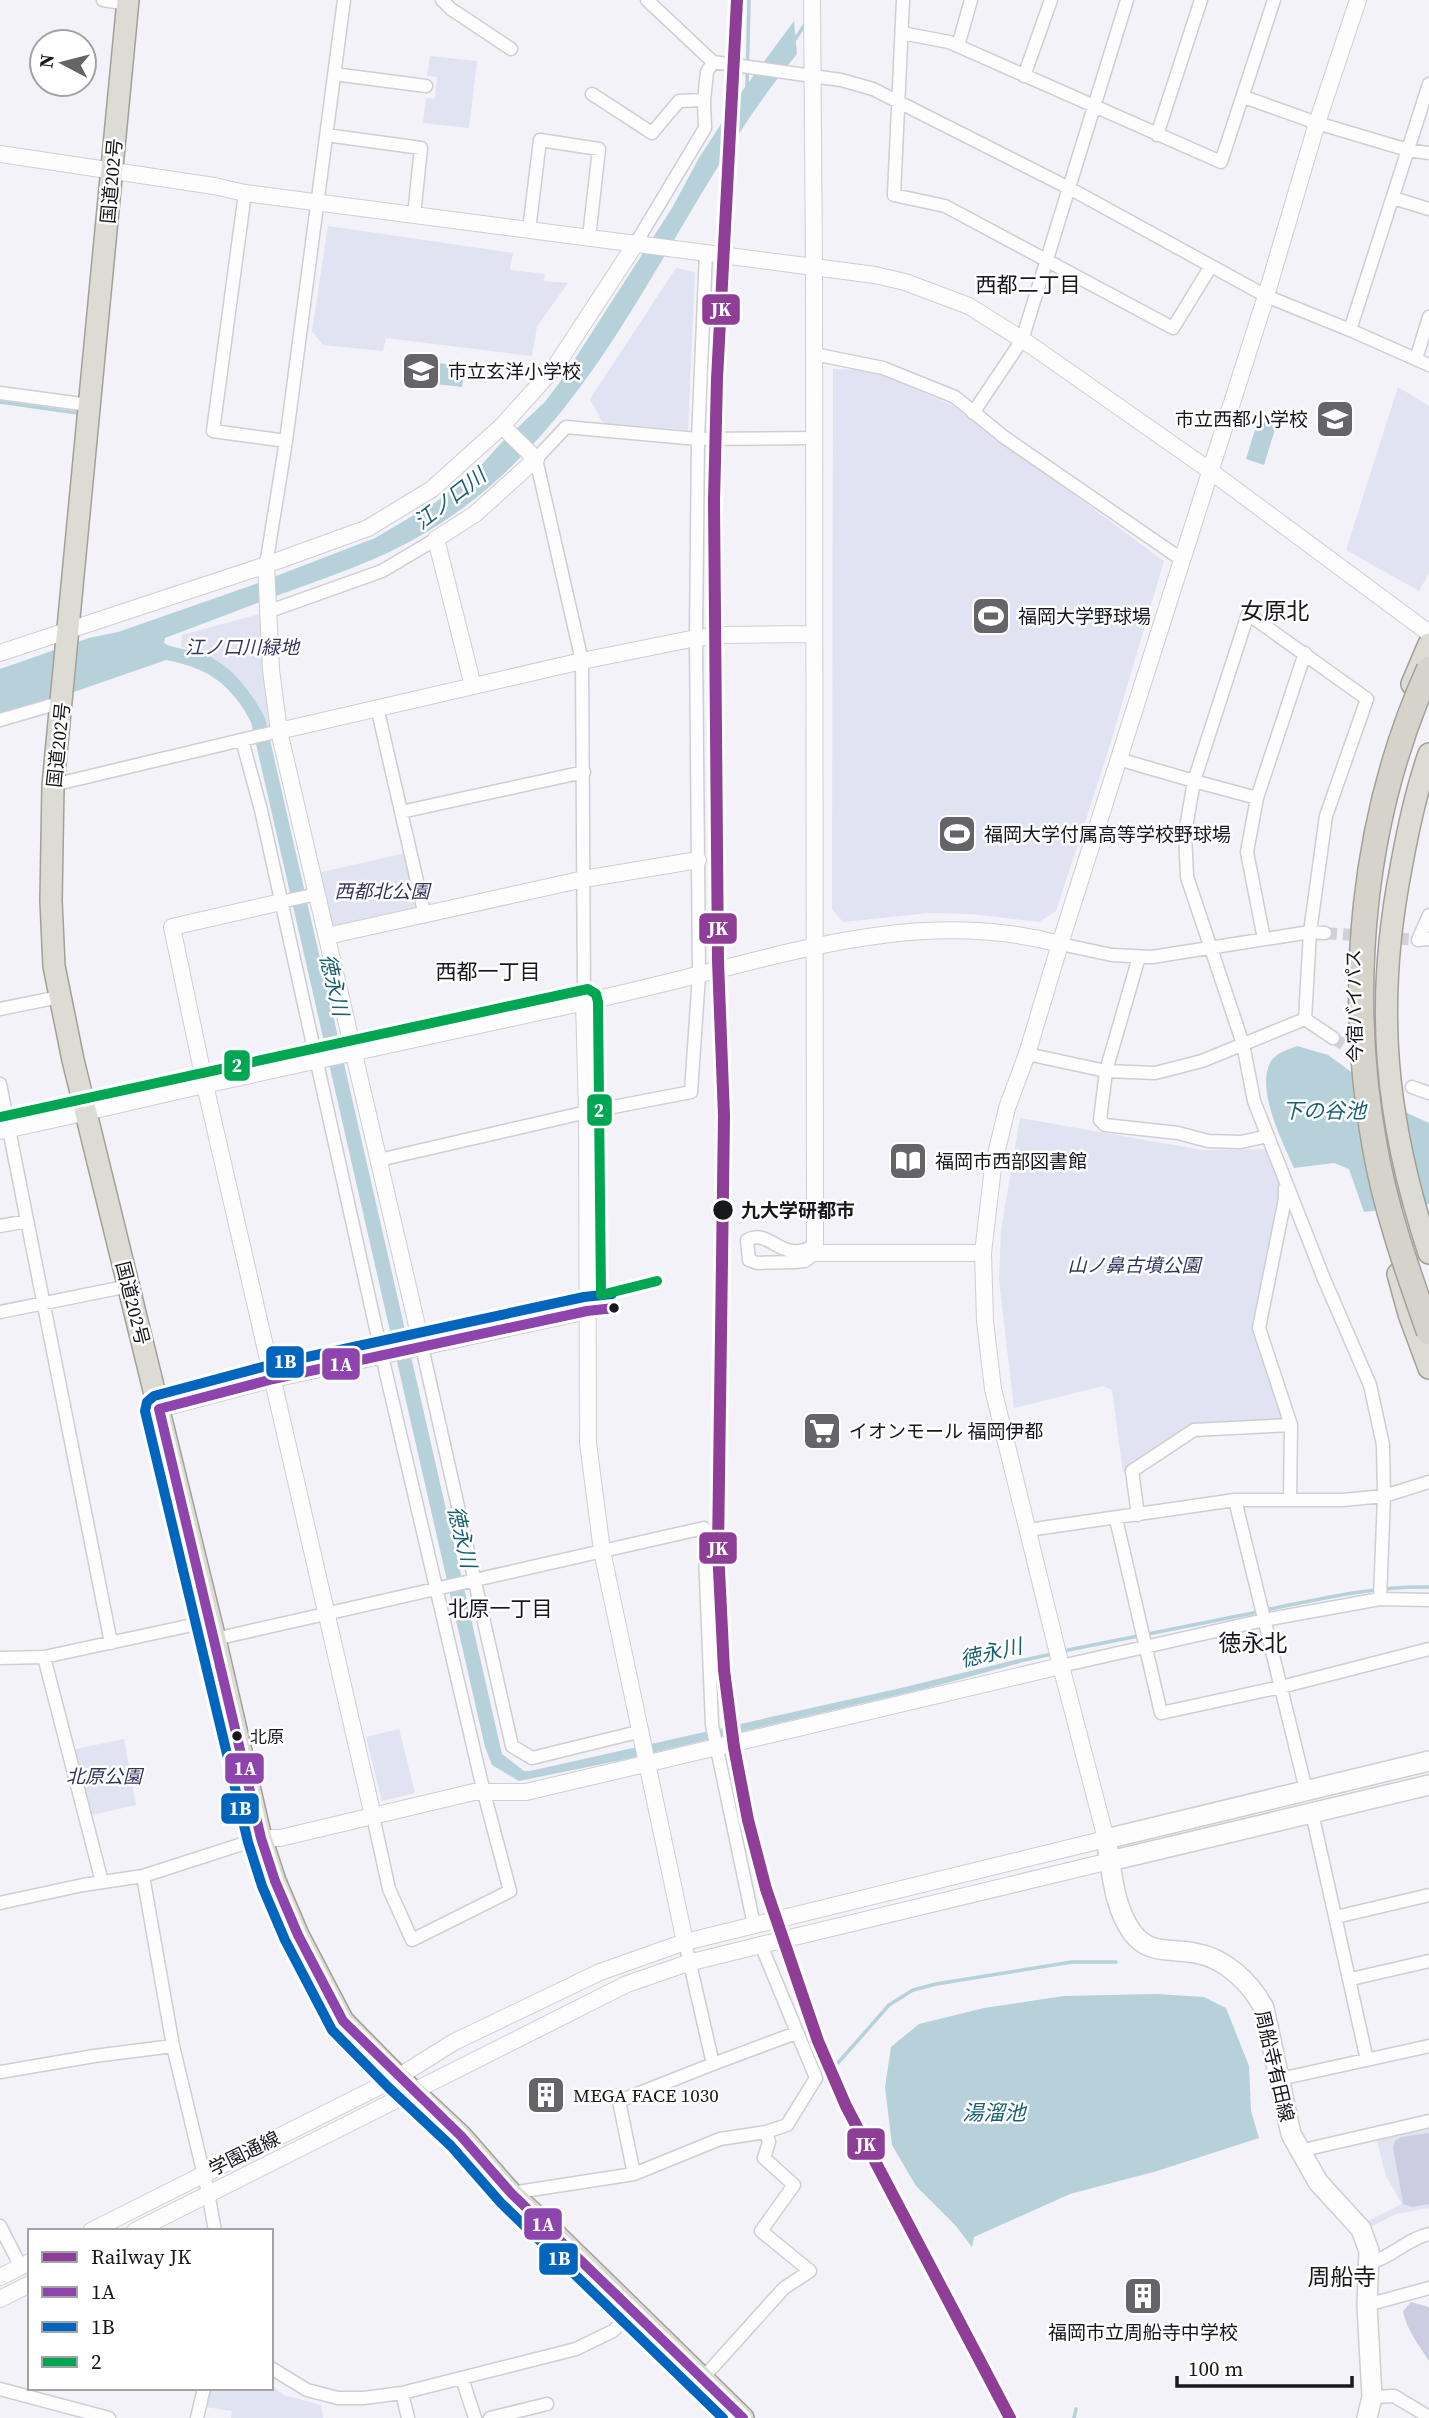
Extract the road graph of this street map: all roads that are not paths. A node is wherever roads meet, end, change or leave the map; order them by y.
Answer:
1 (103, 0) edge
2 (344, 0) edge
3 (442, 0) edge
4 (647, 0) edge
5 (812, 0) edge
6 (903, 0) edge
7 (971, 0) edge
8 (1051, 0) edge
9 (1126, 0) edge
10 (1201, 0) edge
11 (1274, 0) edge
12 (1358, 0) edge
13 (128, 2) edge
14 (902, 33) junction
15 (958, 46) junction
16 (511, 49) dead end
17 (713, 62) junction
18 (334, 74) junction
19 (1024, 76) junction
20 (812, 78) junction
21 (1429, 84) edge
22 (426, 86) dead end
23 (592, 93) dead end
24 (1244, 97) junction
25 (704, 100) junction
26 (898, 101) junction
27 (1094, 107) junction
28 (1317, 123) junction
29 (326, 135) junction
30 (1157, 135) junction
31 (1408, 150) junction
32 (1429, 153) edge
33 (0, 154) edge
34 (113, 170) junction
35 (1069, 188) junction
36 (245, 193) junction
37 (1393, 198) junction
38 (316, 203) junction
39 (1429, 209) edge
40 (414, 215) junction
41 (529, 230) junction
42 (589, 237) junction
43 (636, 243) junction
44 (706, 252) junction
45 (1046, 261) junction
46 (814, 267) junction
47 (1211, 267) junction
48 (1266, 296) junction
49 (1429, 317) edge
50 (1350, 330) junction
51 (1022, 340) junction
52 (814, 354) junction
53 (1416, 359) junction
54 (1429, 365) edge
55 (0, 393) edge
56 (89, 405) junction
57 (973, 412) junction
58 (502, 426) junction
59 (814, 438) junction
60 (698, 439) junction
61 (286, 441) junction
62 (536, 459) junction
63 (1209, 470) junction
64 (436, 539) junction
65 (1181, 559) junction
66 (267, 565) junction
67 (267, 612) junction
68 (1429, 633) edge
69 (814, 634) junction
70 (696, 638) junction
71 (66, 639) junction
72 (1429, 644) edge
73 (0, 653) edge
74 (1305, 653) junction
75 (582, 661) junction
76 (1429, 669) edge
77 (473, 687) junction
78 (62, 703) junction
79 (377, 707) junction
80 (1429, 714) edge
81 (0, 720) edge
82 (279, 731) junction
83 (243, 740) junction
84 (1429, 754) edge
85 (1118, 759) junction
86 (584, 772) junction
87 (1194, 781) junction
88 (53, 785) junction
89 (1257, 798) junction
90 (401, 812) junction
91 (698, 860) junction
92 (584, 879) junction
93 (317, 894) junction
94 (281, 902) junction
95 (1429, 915) edge
96 (425, 916) junction
97 (1310, 932) junction
98 (1325, 933) tunnel mouth
99 (327, 936) junction
100 (1264, 939) junction
101 (1429, 939) edge
102 (1060, 944) junction
103 (815, 947) junction
104 (1211, 948) junction
105 (1139, 957) junction
106 (699, 975) junction
107 (59, 997) junction
108 (584, 1002) junction
109 (0, 1009) edge
110 (1305, 1018) junction
111 (1333, 1038) tunnel mouth
112 (1243, 1044) junction
113 (354, 1052) junction
114 (1027, 1054) junction
115 (316, 1061) junction
116 (1106, 1071) junction
117 (0, 1084) edge
118 (205, 1085) junction
119 (1412, 1087) dead end
120 (1429, 1093) edge
121 (587, 1112) junction
122 (86, 1114) junction
123 (4, 1130) edge
124 (1268, 1136) junction
125 (379, 1160) junction
126 (1285, 1181) junction
127 (27, 1221) junction
128 (0, 1226) edge
129 (815, 1249) junction
130 (983, 1252) junction
131 (1429, 1253) edge
132 (1429, 1283) edge
133 (129, 1286) junction
134 (43, 1304) junction
135 (587, 1311) junction
136 (0, 1312) edge
137 (1429, 1332) edge
138 (422, 1347) junction
139 (382, 1356) junction
140 (1429, 1368) edge
141 (273, 1380) junction
142 (159, 1409) junction
143 (1291, 1425) junction
144 (1429, 1482) edge
145 (1384, 1496) junction
146 (1235, 1500) junction
147 (1290, 1500) junction
148 (1138, 1515) junction
149 (1116, 1519) junction
150 (1028, 1530) junction
151 (602, 1551) junction
152 (474, 1580) junction
153 (437, 1590) junction
154 (1380, 1599) junction
155 (1429, 1600) edge
156 (327, 1612) junction
157 (1264, 1620) junction
158 (213, 1630) junction
159 (111, 1643) junction
160 (1144, 1646) junction
161 (1429, 1649) edge
162 (44, 1657) junction
163 (0, 1658) edge
164 (1061, 1665) junction
165 (1281, 1687) junction
166 (642, 1734) junction
167 (716, 1746) junction
168 (648, 1759) junction
169 (1429, 1761) edge
170 (1429, 1785) edge
171 (1306, 1790) junction
172 (484, 1793) junction
173 (1312, 1813) junction
174 (373, 1816) junction
175 (261, 1838) junction
176 (1106, 1839) junction
177 (1110, 1861) junction
178 (143, 1877) junction
179 (102, 1882) junction
180 (1429, 1895) edge
181 (0, 1903) edge
182 (1336, 1917) junction
183 (754, 1925) junction
184 (685, 1942) junction
185 (761, 1945) junction
186 (1429, 1961) edge
187 (688, 1963) junction
188 (1351, 1979) junction
189 (796, 2033) junction
190 (173, 2046) junction
191 (1429, 2046) edge
192 (1367, 2060) junction
193 (713, 2064) junction
194 (0, 2072) edge
195 (1280, 2079) junction
196 (405, 2084) junction
197 (1429, 2121) edge
198 (766, 2133) junction
199 (1299, 2151) junction
200 (204, 2173) junction
201 (634, 2174) junction
202 (208, 2192) junction
203 (511, 2193) junction
204 (0, 2226) edge
205 (96, 2229) edge
206 (139, 2229) edge
207 (215, 2229) edge
208 (1429, 2234) edge
209 (1370, 2263) junction
210 (25, 2264) edge
211 (0, 2277) edge
212 (28, 2285) edge
213 (1429, 2288) edge
214 (0, 2299) edge
215 (1367, 2305) junction
216 (633, 2311) junction
217 (273, 2369) edge
218 (463, 2378) junction
219 (702, 2379) junction
220 (0, 2389) edge
221 (204, 2390) edge
222 (402, 2393) junction
223 (1372, 2397) junction
224 (547, 2404) dead end
225 (65, 2412) edge
226 (1429, 2417) edge
227 (109, 2418) edge
228 (197, 2418) edge
229 (408, 2418) edge
230 (475, 2418) edge
231 (491, 2418) edge
232 (743, 2418) edge
233 (1367, 2418) edge

1 - 13 street
2 - 18 street
3 - 16 street
4 - 17 street
5 - 20 street
6 - 14 street
7 - 15 street
8 - 19 street
9 - 27 street
10 - 30 street
11 - 24 street
12 - 28 street
13 - 34 highway, 国道202号
14 - 15 street
14 - 26 street
15 - 19 street
17 - 20 street
17 - 25 street
18 - 22 street
18 - 29 street
19 - 27 street
20 - 26 street
20 - 46 street
21 - 31 street
23 - 25 street
24 - 28 street
24 - 30 street
25 - 43 street
26 - 35 street
26 - 45 street
27 - 30 street
27 - 35 street
28 - 31 street
28 - 48 street
29 - 38 street
29 - 40 street
31 - 32 street
31 - 37 street
33 - 34 street
34 - 36 street
34 - 56 highway, 国道202号
35 - 45 street
35 - 47 street
36 - 38 street
36 - 61 street
37 - 39 street
37 - 50 street
38 - 40 street
38 - 61 street
40 - 41 street
41 - 42 street
41 - 42 street
42 - 43 street
43 - 44 street
43 - 58 street
44 - 46 street
44 - 60 street
45 - 47 street
45 - 51 street
46 - 51 street
46 - 52 street
47 - 48 street
48 - 50 street
48 - 63 street
49 - 53 street
50 - 53 street
51 - 57 street
51 - 63 street
52 - 57 street
52 - 59 street
53 - 54 street
55 - 56 street
56 - 71 highway, 国道202号
57 - 65 street
58 - 62 street
58 - 66 street
59 - 60 street
59 - 69 street
60 - 62 street
60 - 70 street
61 - 66 street
62 - 64 street
62 - 75 street
63 - 65 street
63 - 68 street
64 - 67 street
64 - 77 street
65 - 85 street
66 - 67 street
66 - 71 street
67 - 82 street
69 - 70 street
69 - 103 street
70 - 75 street
70 - 91 street
71 - 73 street
71 - 78 highway, 国道202号
72 - 140 highway, 今宿バイパス
74 - 87 street
74 - 89 street
74 - 97 street
75 - 77 street
75 - 86 street
76 - 137 highway, bridge
77 - 79 street
78 - 81 street
78 - 88 highway, 国道202号
79 - 82 street
79 - 90 street
80 - 132 highway
82 - 83 street
82 - 93 street
83 - 88 street
83 - 94 street
84 - 131 highway, 今宿バイパス
85 - 87 street
85 - 102 street
86 - 90 street
86 - 92 street
87 - 89 street
87 - 104 street
88 - 107 highway, 国道202号
89 - 100 street
90 - 96 street
91 - 92 street
91 - 106 street
92 - 96 street
92 - 108 street
93 - 94 street
93 - 99 street
94 - 115 street
94 - 118 street
95 - 101 street
96 - 99 street
97 - 98 street
97 - 100 street
97 - 110 street
99 - 113 street
100 - 104 street
102 - 103 street
102 - 105 street
102 - 114 street
103 - 106 street
103 - 129 street
104 - 105 street
104 - 112 street
105 - 116 street
106 - 108 street
106 - 121 street
107 - 109 street
107 - 122 highway, 国道202号
108 - 113 street
108 - 121 street
110 - 111 street
110 - 112 street
112 - 116 street
112 - 124 street
113 - 115 street
113 - 125 street
114 - 116 street
114 - 130 street
115 - 118 street
115 - 139 street
116 - 124 street
117 - 123 street
118 - 122 street
118 - 141 street
119 - 120 street
121 - 125 street
121 - 135 street
122 - 123 street
122 - 133 highway, 国道202号
123 - 127 street
124 - 126 street
125 - 138 street
126 - 143 street
126 - 145 street
127 - 128 street
127 - 134 street
129 - 129 street
129 - 130 street
130 - 150 street
133 - 134 street
133 - 142 highway, 国道202号
134 - 136 street
134 - 159 street
135 - 138 street
135 - 151 street
138 - 139 street
138 - 152 street
139 - 141 street
139 - 153 street
141 - 142 street
141 - 156 street
142 - 158 highway, 国道202号
143 - 147 street
143 - 148 street
144 - 145 street
145 - 147 street
145 - 154 street
146 - 147 street
146 - 148 street
146 - 157 street
148 - 149 street
149 - 150 street
149 - 160 street
150 - 164 street
151 - 152 street
151 - 166 street
151 - 167 street
152 - 153 street
152 - 166 street
153 - 156 street
153 - 172 street
154 - 155 street
154 - 157 street
156 - 158 street
156 - 174 street
157 - 160 street
157 - 165 street
158 - 159 street
158 - 175 highway, 国道202号
159 - 162 street
160 - 164 street
160 - 165 street
161 - 165 street
162 - 163 street
162 - 179 street
164 - 167 street
164 - 176 street
165 - 171 street
166 - 168 street
167 - 168 street
167 - 183 street
168 - 172 street
168 - 184 street
169 - 171 main road
170 - 173 main road
171 - 176 main road
172 - 174 street
172 - 174 street
173 - 177 main road
173 - 182 street
174 - 175 street
175 - 178 street
175 - 196 highway, 国道202号
176 - 177 main road, 周船寺有田線
176 - 183 street
177 - 185 street
177 - 195 main road, 周船寺有田線
178 - 179 street
178 - 190 street
179 - 181 street
180 - 182 street
182 - 188 street
183 - 184 street
184 - 187 street
184 - 196 street
185 - 187 street
185 - 189 street
186 - 188 street
187 - 193 street
187 - 196 street
188 - 192 street
189 - 193 street
189 - 198 street
190 - 194 street
190 - 200 street
191 - 192 street
192 - 195 street
193 - 201 street
195 - 199 main road, 周船寺有田線
196 - 200 street, 学園通線
196 - 202 street, 学園通線
196 - 203 highway, 国道202号
197 - 199 street
198 - 201 street
198 - 219 street
199 - 209 main road, 周船寺有田線
200 - 202 street
200 - 205 street, 学園通線
201 - 203 street
202 - 206 street, 学園通線
202 - 207 street
203 - 216 highway, 国道202号
204 - 210 street
208 - 209 street
209 - 215 main road, 周船寺有田線
210 - 211 street
212 - 214 street
213 - 215 street
215 - 223 main road, 周船寺有田線
216 - 218 street
216 - 219 highway, 国道202号
217 - 222 street
218 - 222 street
218 - 230 street
219 - 232 highway, 国道202号
220 - 225 street
221 - 228 street
222 - 229 street
223 - 226 street
223 - 233 main road, 周船寺有田線
224 - 231 street
225 - 227 street

